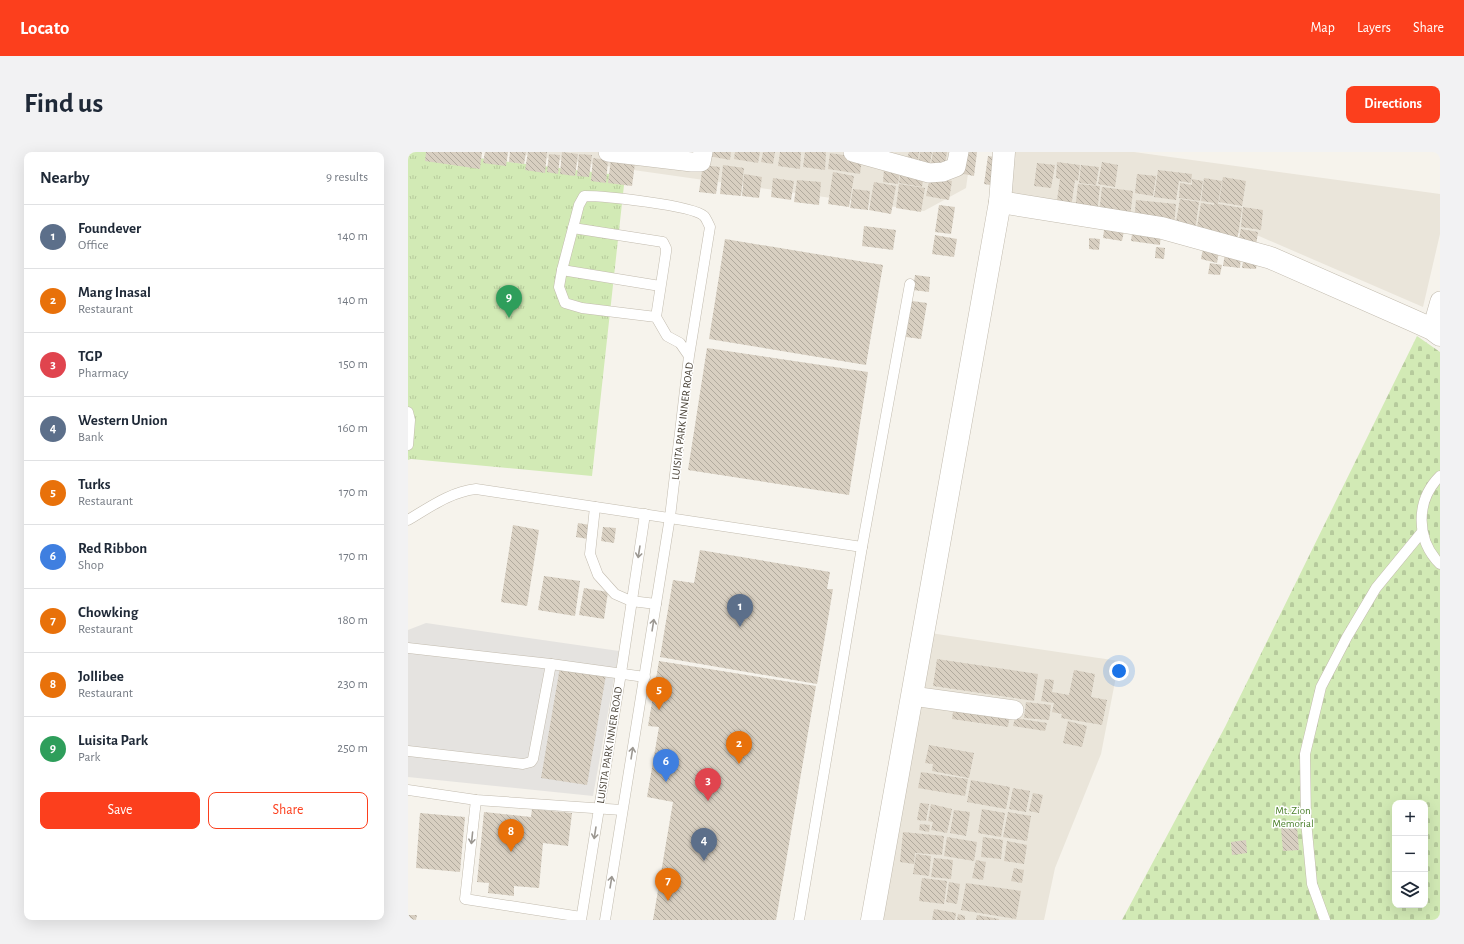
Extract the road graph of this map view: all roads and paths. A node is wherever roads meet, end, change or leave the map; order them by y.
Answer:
1 (608, 152) edge
2 (703, 152) edge
3 (959, 152) edge
4 (1004, 152) edge
5 (862, 153) edge
6 (1000, 202) junction
7 (573, 228) junction
8 (562, 270) junction
9 (910, 284) dead end
10 (660, 286) junction
11 (1440, 301) edge
12 (656, 316) junction
13 (1436, 332) edge
14 (689, 356) junction
15 (408, 412) edge
16 (408, 445) edge
17 (1440, 476) edge
18 (595, 506) junction
19 (645, 514) junction
20 (670, 518) junction
21 (408, 520) edge
22 (1422, 532) junction
23 (862, 547) junction
24 (1440, 564) edge
25 (631, 601) junction
26 (656, 604) junction
27 (408, 648) edge
28 (551, 664) junction
29 (621, 673) junction
30 (645, 676) junction
31 (912, 696) junction
32 (1014, 710) dead end
33 (408, 751) edge
34 (408, 790) edge
35 (476, 800) junction
36 (598, 809) junction
37 (622, 810) junction
38 (581, 918) edge
39 (605, 920) edge
40 (799, 920) edge
41 (872, 920) edge
42 (1325, 920) edge

1 - 2 street
3 - 5 street
4 - 6 street
6 - 13 street
6 - 31 street
7 - 8 lane
7 - 10 lane
7 - 14 lane
8 - 10 lane
8 - 12 lane
9 - 23 lane
10 - 12 lane
11 - 13 street
12 - 14 lane, LUISITA PARK INNER ROAD
14 - 20 lane, LUISITA PARK INNER ROAD
15 - 16 lane
17 - 22 lane
18 - 19 lane
18 - 21 lane
18 - 25 lane
19 - 20 lane
19 -> 25 lane, LUISITA PARK INNER ROAD
20 - 23 lane
20 - 26 lane, LUISITA PARK INNER ROAD
22 - 24 lane
22 - 42 lane
23 - 40 lane
25 - 26 lane
25 - 29 lane, LUISITA PARK INNER ROAD
30 -> 26 lane, LUISITA PARK INNER ROAD
27 - 28 lane
28 - 29 lane
28 - 33 lane
29 - 30 lane
29 - 36 lane, LUISITA PARK INNER ROAD
37 -> 30 lane, LUISITA PARK INNER ROAD
31 - 32 street
31 - 41 street
34 - 35 lane, LUISITA PARK INNER ROAD
35 - 36 lane, LUISITA PARK INNER ROAD
35 -> 38 lane
36 - 37 lane, LUISITA PARK INNER ROAD
36 -> 38 lane, LUISITA PARK INNER ROAD
39 -> 37 lane, LUISITA PARK INNER ROAD

